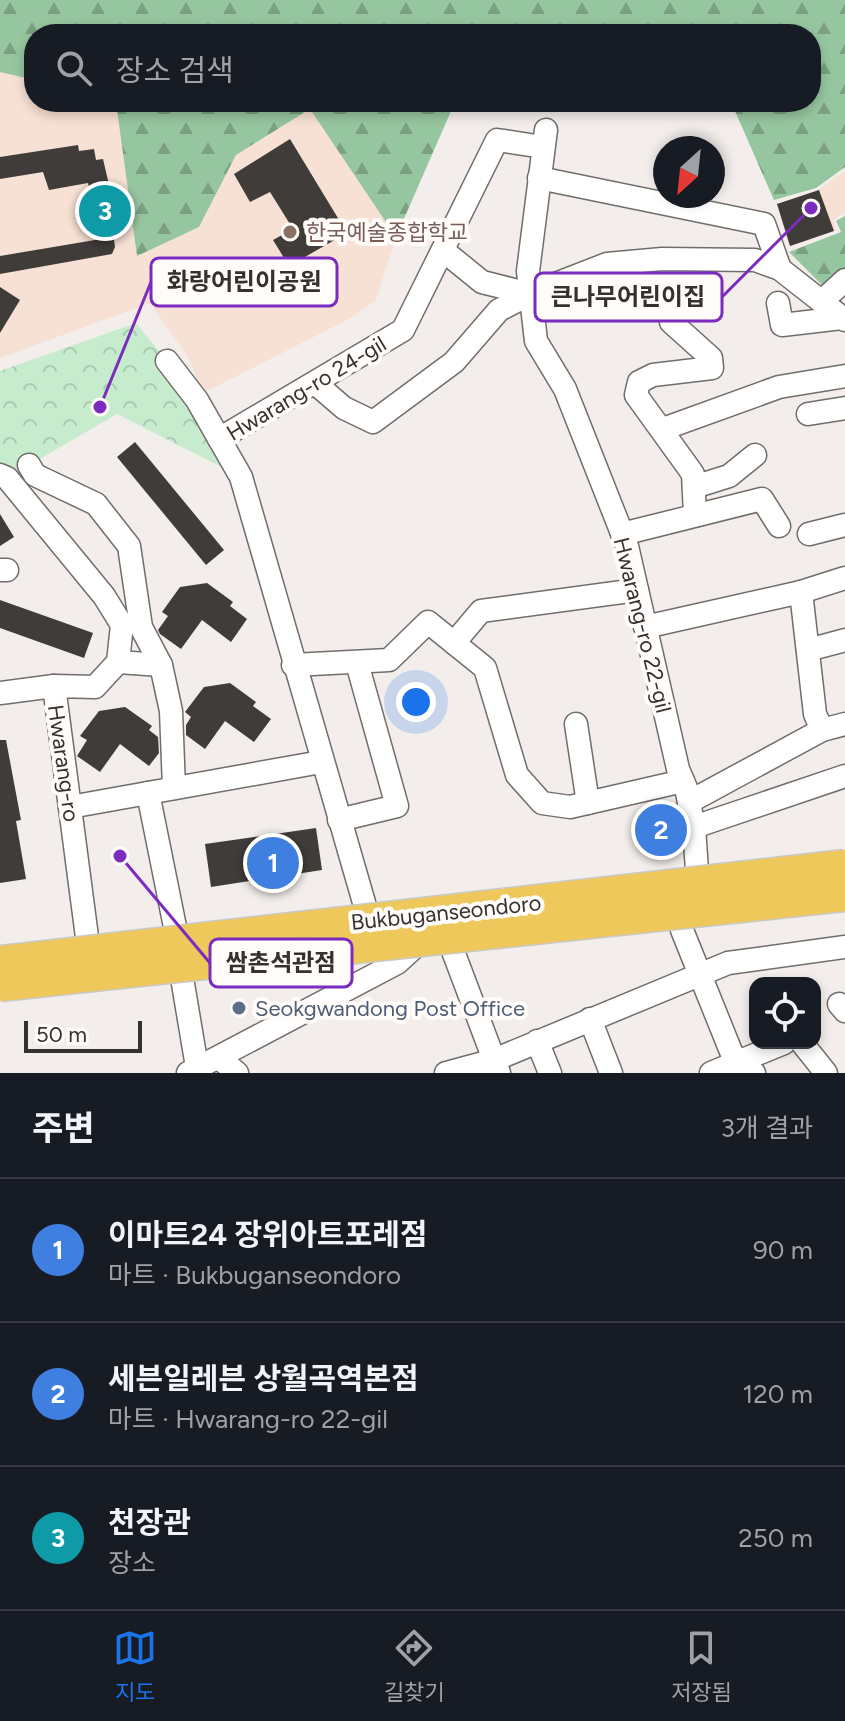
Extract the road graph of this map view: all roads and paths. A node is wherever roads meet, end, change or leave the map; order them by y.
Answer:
1 (545, 138) joint
2 (539, 178) junction
3 (445, 252) junction
4 (780, 269) junction
5 (845, 280) edge
6 (530, 294) junction
7 (778, 303) dead end
8 (837, 308) edge
9 (671, 322) dead end
10 (167, 361) dead end
11 (845, 376) edge
12 (316, 384) junction
13 (845, 408) edge
14 (808, 414) dead end
15 (663, 429) junction
16 (219, 439) junction
17 (755, 455) dead end
18 (29, 465) dead end
19 (694, 487) junction
20 (5, 488) edge
21 (695, 515) junction
22 (845, 525) edge
23 (779, 526) dead end
24 (622, 534) junction
25 (809, 534) dead end
26 (845, 578) edge
27 (637, 590) junction
28 (801, 592) junction
29 (645, 627) junction
30 (845, 640) edge
31 (454, 643) junction
32 (808, 650) junction
33 (118, 662) junction
34 (357, 663) junction
35 (161, 665) junction
36 (293, 665) junction
37 (54, 686) junction
38 (0, 693) edge
39 (576, 724) dead end
40 (845, 724) edge
41 (822, 730) junction
42 (321, 762) junction
43 (845, 776) edge
44 (174, 788) junction
45 (686, 791) junction
46 (148, 793) junction
47 (588, 803) junction
48 (70, 807) junction
49 (339, 820) junction
50 (694, 827) junction
51 (845, 866) edge
52 (697, 871) dead end
53 (845, 895) edge
54 (679, 903) dead end
55 (365, 906) dead end
56 (175, 927) dead end
57 (87, 937) dead end
58 (845, 947) edge
59 (178, 954) dead end
60 (0, 962) edge
61 (699, 976) junction
62 (0, 985) edge
63 (590, 1019) junction
64 (537, 1041) junction
65 (775, 1049) edge
66 (807, 1049) edge
67 (219, 1058) junction
68 (496, 1066) edge
69 (748, 1067) edge
70 (195, 1071) edge
71 (237, 1073) edge
72 (446, 1073) edge
73 (550, 1073) edge
74 (611, 1073) edge
75 (711, 1073) edge
76 (826, 1073) edge

1 - 2 street, Hwarang-ro 22-gil
1 - 3 street, Hwarang-ro 24-gil
2 - 4 street
2 - 6 street, Hwarang-ro 22-gil
3 - 6 street
3 - 12 street, Hwarang-ro 24-gil
4 - 6 street
4 - 8 street
5 - 8 street
6 - 12 street
6 - 24 street, Hwarang-ro 22-gil
7 - 8 street
9 - 15 street
10 - 16 street
11 - 15 street
12 - 16 street, Hwarang-ro 24-gil
13 - 14 street
15 - 19 street
16 - 36 street, Hwarang-ro 24-gil
17 - 19 street
18 - 35 street
19 - 21 street
20 - 33 street
21 - 23 street
21 - 24 street
22 - 25 street
24 - 27 street, Hwarang-ro 22-gil
26 - 28 street
27 - 29 street, Hwarang-ro 22-gil
27 - 31 street
28 - 29 street
28 - 32 street
29 - 45 street, Hwarang-ro 22-gil
30 - 32 street
31 - 34 street
31 - 47 street
32 - 41 street
33 - 35 street
33 - 37 street, Hwarang-ro
34 - 36 street
34 - 49 street
35 - 44 street
36 - 42 street, Hwarang-ro 24-gil
37 - 38 street
37 - 48 street, Hwarang-ro
39 - 47 street
40 - 41 street
41 - 45 street
42 - 44 street
42 - 49 street, Hwarang-ro 24-gil
43 - 50 street
44 - 46 street
45 - 47 street
45 - 50 street, Hwarang-ro 22-gil
46 - 48 street
46 - 56 street
48 - 57 street, Hwarang-ro
49 - 55 street, Hwarang-ro 24-gil
50 - 52 street, Hwarang-ro 22-gil
51 - 60 highway, Bukbuganseondoro, bridge
53 - 62 highway, Bukbuganseondoro, bridge
54 - 61 street
58 - 61 street
59 - 70 street
61 - 63 street
61 - 69 street
63 - 64 street
63 - 74 street
64 - 68 street
64 - 73 street
65 - 69 street
66 - 76 street
67 - 68 street
67 - 70 street
67 - 71 street
68 - 72 street
69 - 75 street

